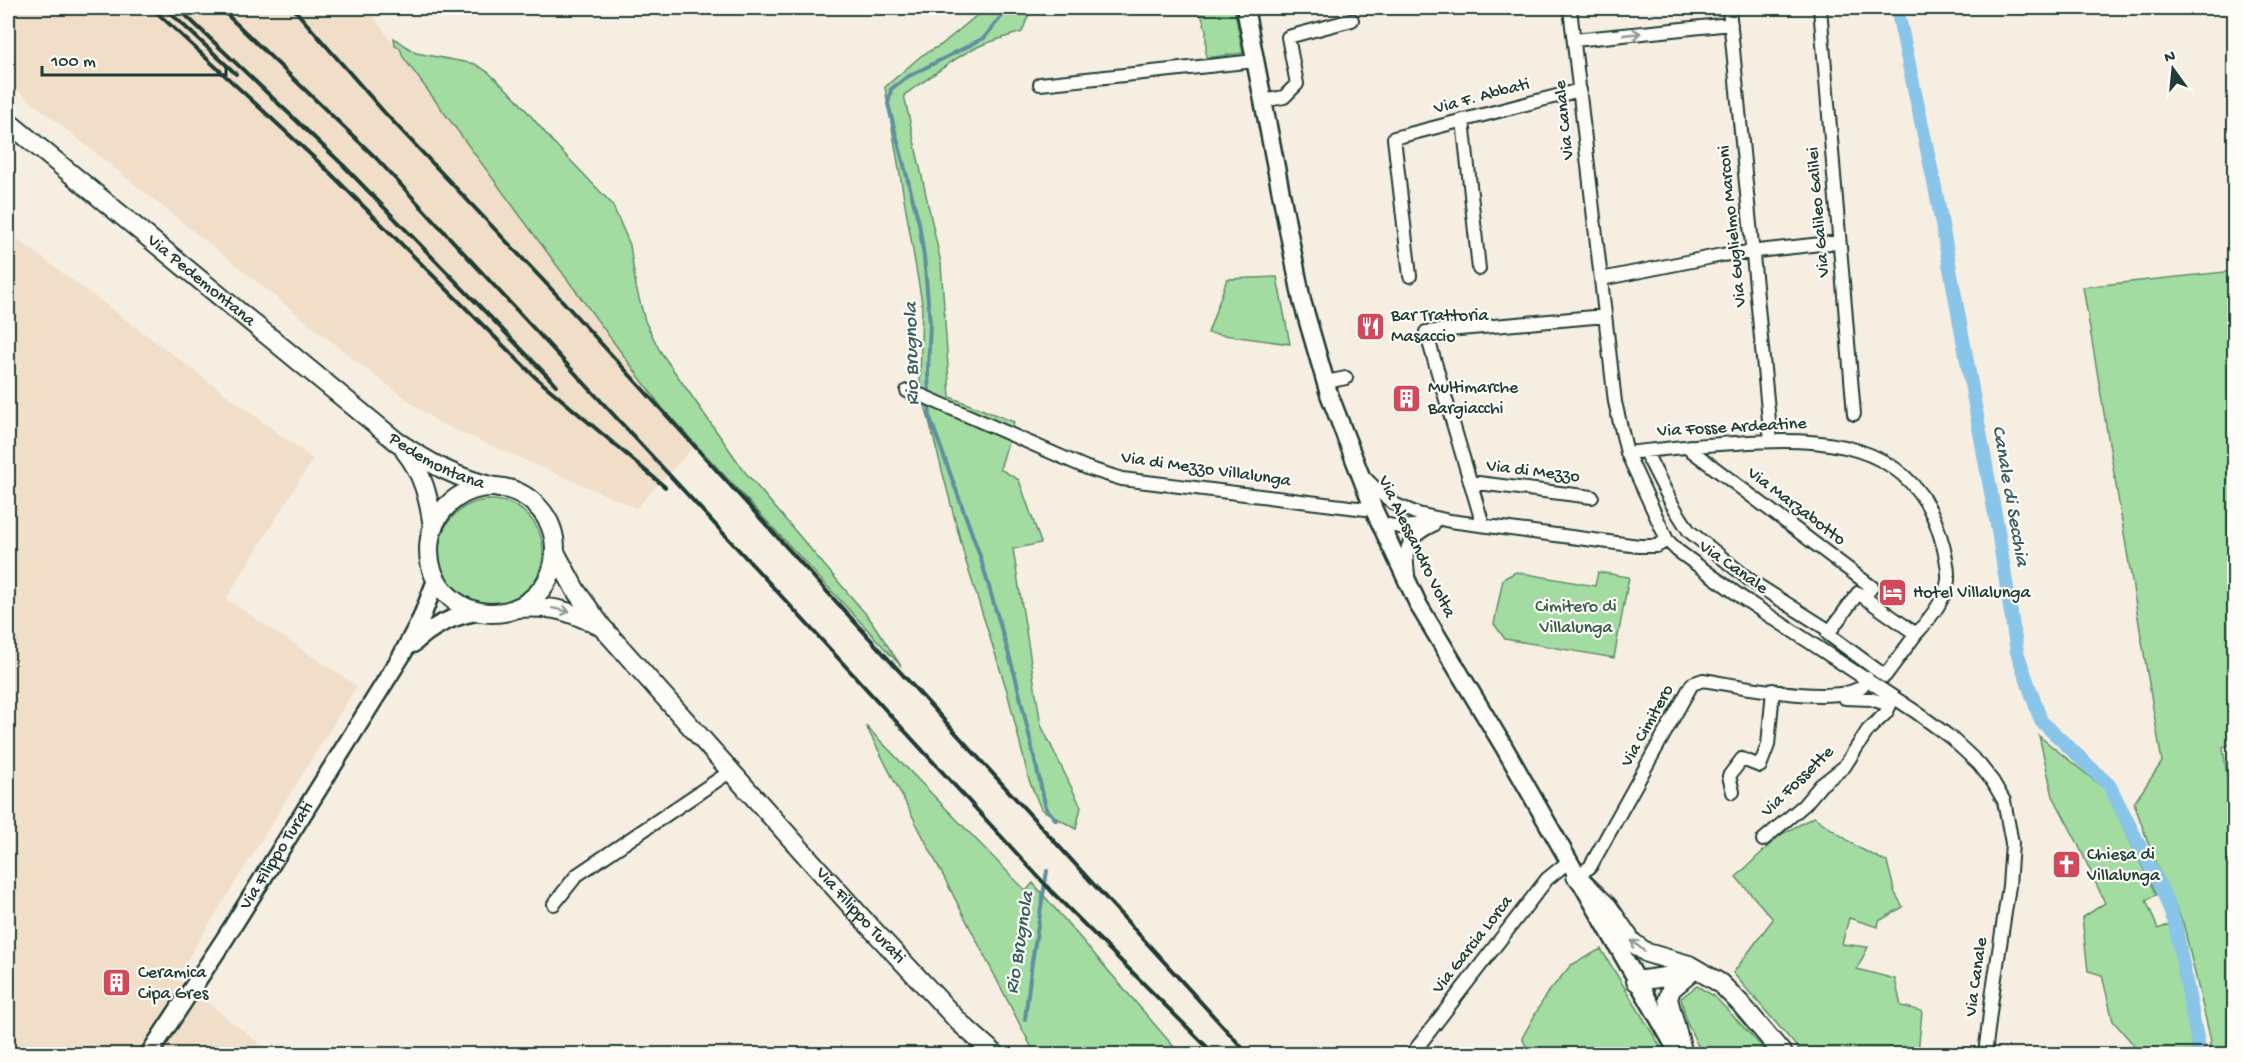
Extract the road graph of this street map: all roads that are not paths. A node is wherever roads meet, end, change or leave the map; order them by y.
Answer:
1 (1245, 8) edge
2 (1570, 8) edge
3 (1730, 8) edge
4 (1820, 8) edge
5 (1352, 20) dead end
6 (1731, 24) junction
7 (1574, 40) junction
8 (1255, 61) junction
9 (1041, 84) dead end
10 (1580, 90) junction
11 (1263, 101) junction
12 (1463, 120) junction
13 (8, 122) edge
14 (1839, 242) junction
15 (1753, 252) junction
16 (1479, 269) dead end
17 (1410, 276) dead end
18 (1601, 279) junction
19 (1605, 316) junction
20 (1346, 378) dead end
21 (1326, 382) junction
22 (907, 391) dead end
23 (1854, 414) dead end
24 (396, 441) junction
25 (1771, 441) junction
26 (1690, 446) junction
27 (1646, 451) junction
28 (1627, 453) junction
29 (1357, 470) junction
30 (1470, 482) junction
31 (499, 488) junction
32 (1592, 497) dead end
33 (1418, 514) junction
34 (1377, 517) junction
35 (1450, 521) junction
36 (1433, 525) junction
37 (1483, 525) junction
38 (433, 527) junction
39 (1667, 540) junction
40 (555, 552) junction
41 (436, 580) junction
42 (1864, 597) junction
43 (1419, 606) junction
44 (517, 608) junction
45 (476, 612) junction
46 (602, 627) junction
47 (1830, 631) junction
48 (1916, 634) junction
49 (1838, 642) junction
50 (1830, 653) junction
51 (402, 655) junction
52 (1877, 680) junction
53 (1773, 690) junction
54 (1841, 694) junction
55 (731, 771) junction
56 (1733, 792) dead end
57 (1763, 840) dead end
58 (1572, 869) junction
59 (554, 904) dead end
60 (1683, 968) junction
61 (1636, 981) junction
62 (149, 1054) edge
63 (995, 1054) edge
64 (1412, 1054) edge
65 (1681, 1054) edge
66 (1783, 1054) edge
67 (1985, 1054) edge

1 - 8 main road, Via Alessandro Volta
2 - 7 street, Via Canale
3 - 6 street, Via Guglielmo Marconi
4 - 14 street, Via Galileo Galilei
5 - 11 street
7 -> 6 street
6 - 15 street, Via Guglielmo Marconi
7 - 10 street, Via Canale
8 - 9 street
8 - 11 main road, Via Alessandro Volta
10 - 12 street, Via F. Abbati
10 - 18 street, Via Canale
11 - 21 main road, Via Alessandro Volta
12 - 16 street
12 - 17 street, Via F. Abbati
13 - 24 main road, Via Pedemontana
14 - 15 street
14 - 23 street, Via Galileo Galilei
15 - 18 street
15 - 25 street, Via Guglielmo Marconi
18 - 19 street, Via Canale
19 - 28 street, Via Canale
19 - 30 street, Via di Mezzo
20 - 21 street
21 - 29 main road, Via Alessandro Volta
22 - 34 street, Via di Mezzo Villalunga
24 - 31 main road, Pedemontana
24 - 38 main road, Pedemontana
25 - 26 street, Via Fosse Ardeatine
25 - 48 street, Via Fosse Ardeatine
26 - 27 street, Via Fosse Ardeatine
26 - 42 street, Via Marzabotto
27 - 28 street, Via Fosse Ardeatine
27 - 47 street, Via Canale
28 - 39 street, Via Canale
29 - 33 street
29 - 34 main road, Via Alessandro Volta
30 - 32 street, Via di Mezzo
30 - 37 street, Via di Mezzo
31 - 38 main road, Pedemontana
31 - 40 main road, Pedemontana
33 - 34 street
33 - 35 street
34 - 36 street, Via di Mezzo Villalunga
34 - 43 main road, Via Alessandro Volta
35 - 36 street
35 - 37 street
36 - 43 street
37 - 39 street
38 - 41 main road, Pedemontana
39 - 50 street, Via Canale
40 - 44 main road
40 - 46 main road, Via Filippo Turati
41 - 45 main road, Pedemontana
41 - 51 main road
42 - 47 street
42 - 48 street
43 - 58 main road, Via Alessandro Volta
44 - 45 main road
44 -> 46 main road, Via Filippo Turati
45 - 51 main road
46 - 55 main road, Via Filippo Turati
47 - 49 street
48 - 52 street, Via Fosse Ardeatine
49 - 50 street
49 - 52 street
50 - 52 street, Via Canale
51 - 62 main road, Via Filippo Turati
52 - 54 street, Via Cimitero
52 - 67 street, Via Canale
53 - 54 street, Via Cimitero
53 - 56 street
53 - 58 street, Via Cimitero
54 - 57 street, Via Fossette
55 - 59 street
55 - 63 main road, Via Filippo Turati
60 -> 58 main road
58 - 61 main road, Via Alessandro Volta
58 - 64 street, Via Garcia Lorca
60 - 61 main road
60 - 65 main road
60 - 66 main road
61 - 65 main road, Via Alessandro Volta

